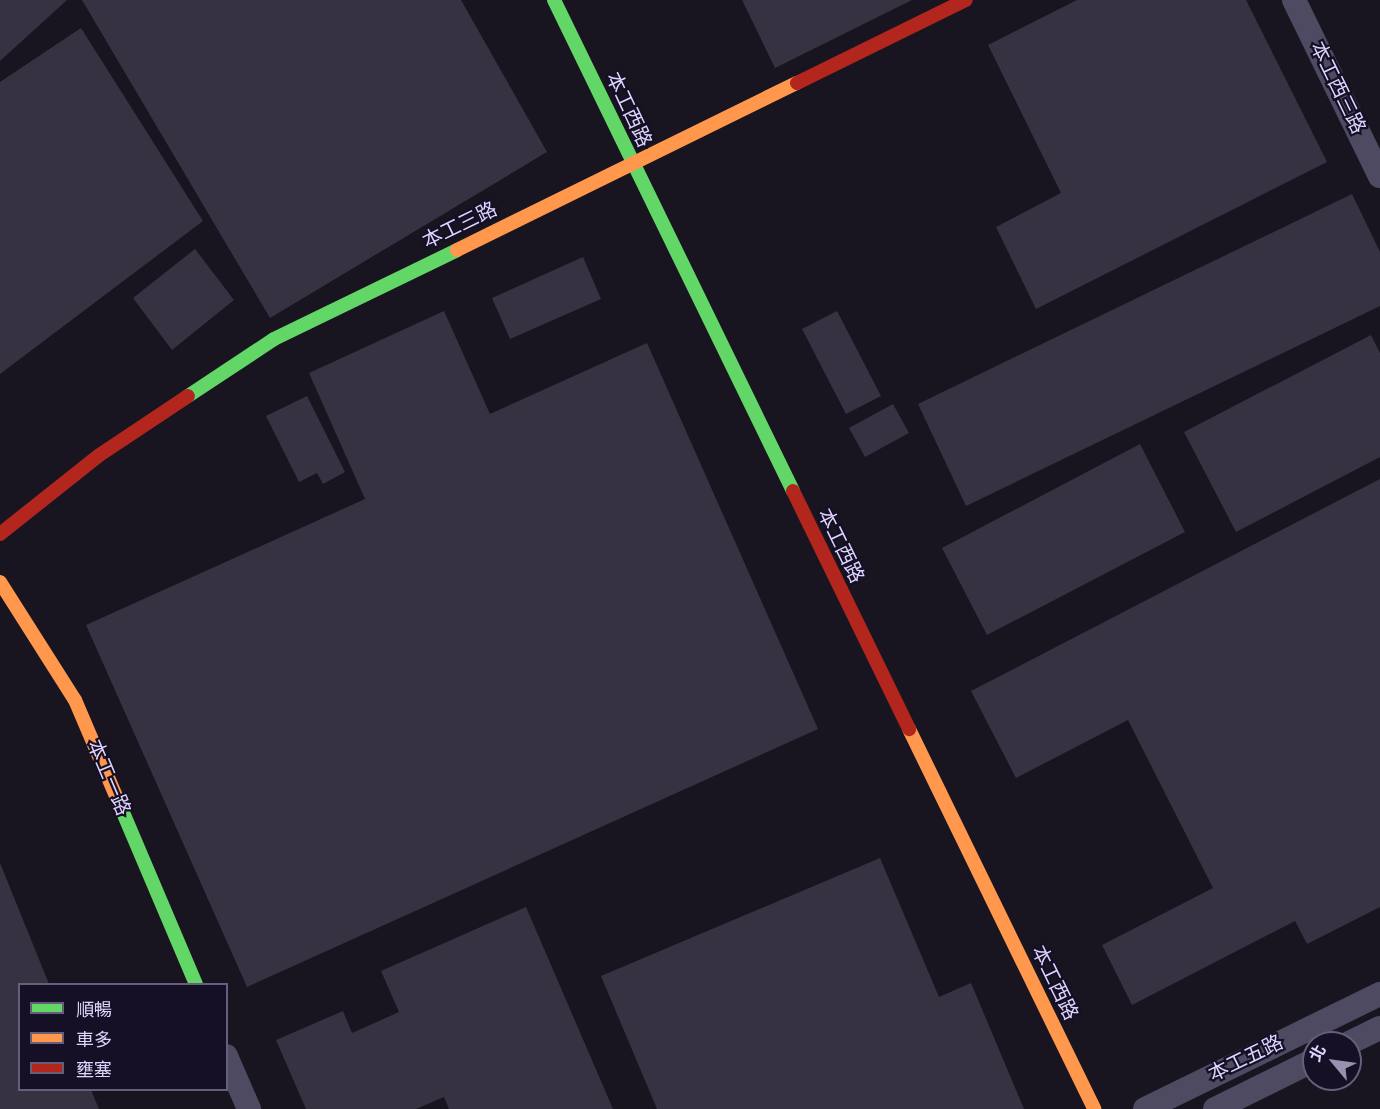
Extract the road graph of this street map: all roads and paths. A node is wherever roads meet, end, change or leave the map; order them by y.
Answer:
1 (554, 0) edge
2 (966, 0) edge
3 (1294, 0) edge
4 (632, 164) junction
5 (1380, 176) edge
6 (0, 534) edge
7 (0, 582) edge
8 (196, 983) edge
9 (1380, 994) edge
10 (1380, 1028) edge
11 (1362, 1037) edge
12 (228, 1061) edge
13 (1302, 1066) edge
14 (249, 1109) edge
15 (1094, 1109) edge
16 (1145, 1109) edge
17 (1215, 1109) edge

1 - 4 street, 本工西路
2 - 4 street, 本工三路
3 - 5 street, 本工西三路
4 - 6 street, 本工三路
4 - 15 street, 本工西路
7 - 8 street, 本工一路
9 - 16 street, 本工五路
10 - 11 street
12 - 14 street
13 - 17 street, 本工五路

